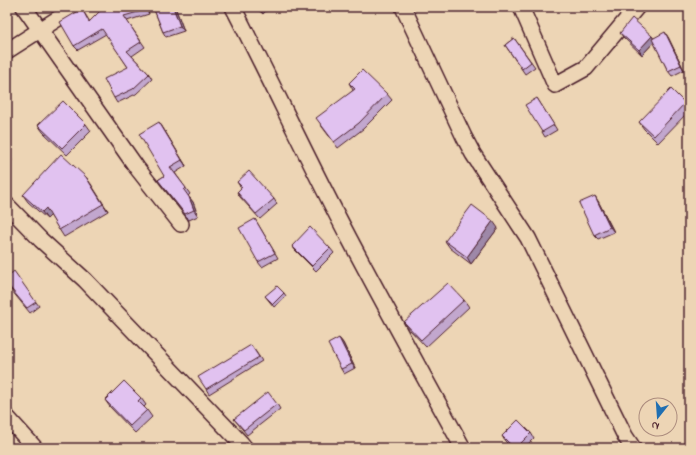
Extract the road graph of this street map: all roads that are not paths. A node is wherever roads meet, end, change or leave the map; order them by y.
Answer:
1 (24, 7) edge
2 (76, 7) edge
3 (233, 7) edge
4 (403, 7) edge
5 (521, 7) edge
6 (637, 7) edge
7 (40, 30) junction
8 (7, 52) edge
9 (7, 205) edge
10 (181, 224) dead end
11 (7, 417) edge
12 (35, 448) edge
13 (245, 448) edge
14 (463, 448) edge
15 (633, 448) edge

1 - 7 street
2 - 7 street
3 - 14 street
4 - 15 street
5 - 6 street
7 - 8 street
7 - 10 street
9 - 13 street
11 - 12 street

